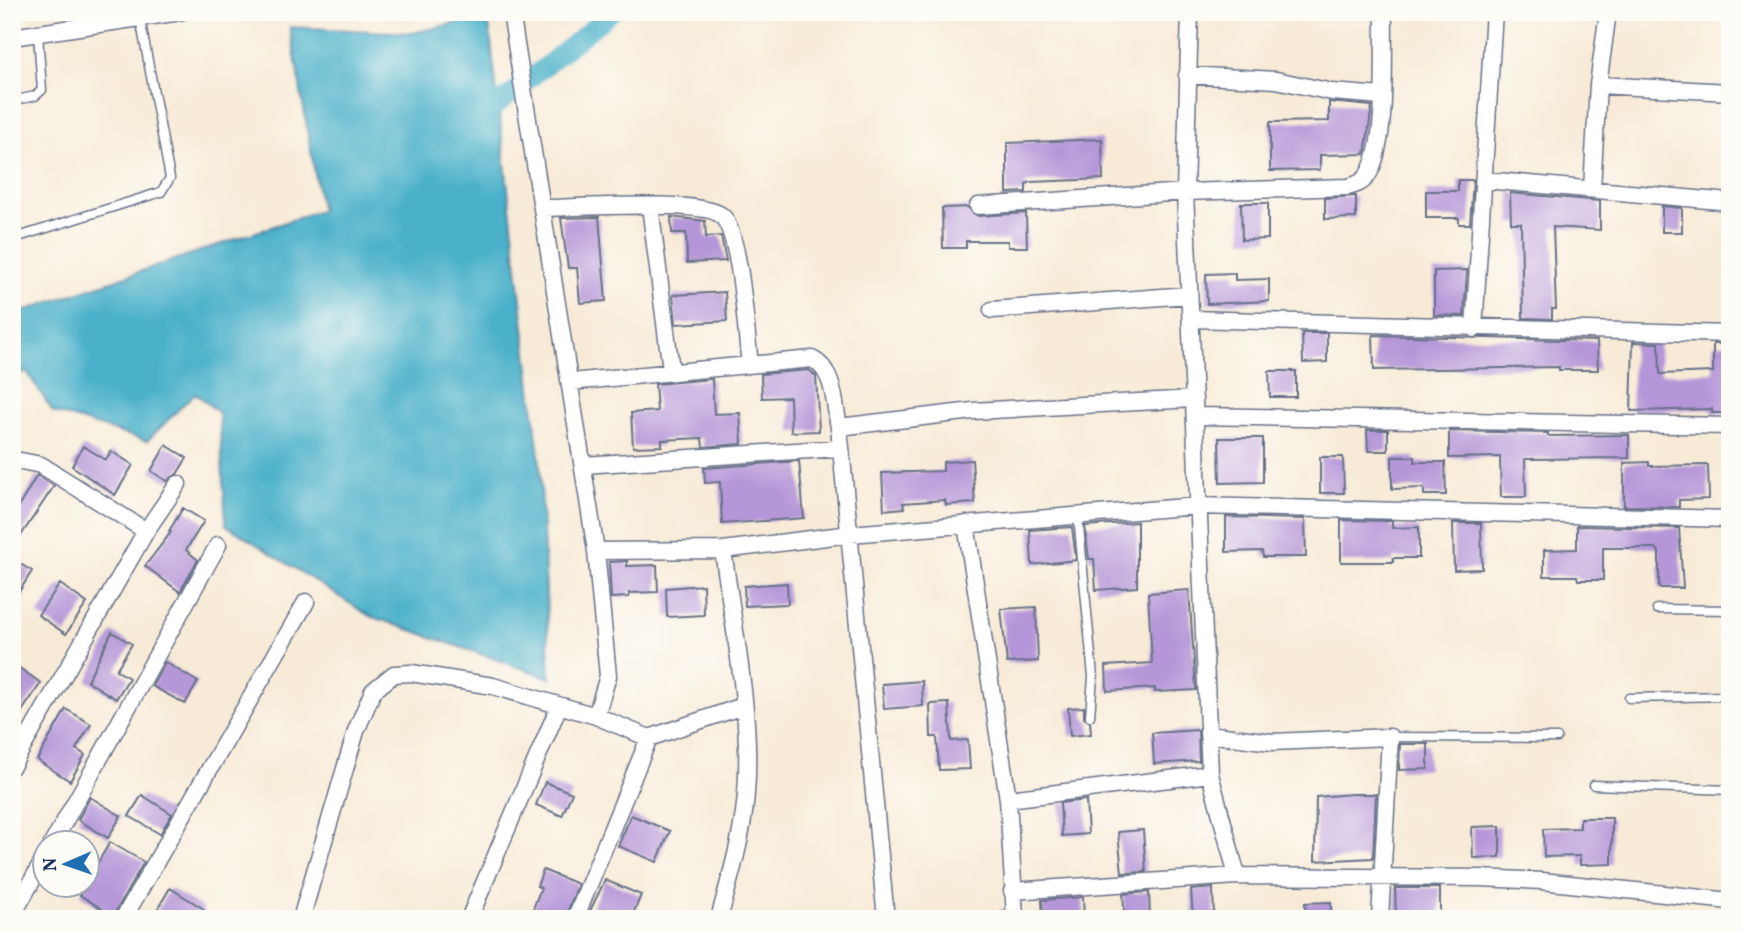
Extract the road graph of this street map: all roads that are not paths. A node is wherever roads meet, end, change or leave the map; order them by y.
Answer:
1 (180, 12) edge
2 (511, 12) edge
3 (1190, 12) edge
4 (1384, 12) edge
5 (1494, 12) edge
6 (1608, 12) edge
7 (141, 18) junction
8 (38, 34) junction
9 (12, 37) edge
10 (1187, 75) junction
11 (1598, 85) junction
12 (1730, 92) edge
13 (1382, 96) junction
14 (12, 101) edge
15 (1485, 180) junction
16 (1592, 189) junction
17 (1185, 192) junction
18 (1730, 202) edge
19 (650, 206) junction
20 (978, 206) dead end
21 (542, 208) junction
22 (12, 239) edge
23 (1188, 295) junction
24 (992, 310) dead end
25 (1192, 319) junction
26 (1474, 329) junction
27 (1730, 334) edge
28 (750, 365) junction
29 (671, 370) junction
30 (570, 382) junction
31 (1194, 399) junction
32 (1197, 416) junction
33 (1730, 426) edge
34 (839, 427) junction
35 (840, 448) junction
36 (12, 463) edge
37 (583, 465) junction
38 (178, 484) dead end
39 (1197, 506) junction
40 (1078, 516) junction
41 (1730, 519) edge
42 (966, 524) junction
43 (146, 531) junction
44 (850, 534) junction
45 (218, 545) dead end
46 (723, 550) junction
47 (596, 551) junction
48 (306, 602) dead end
49 (1657, 609) dead end
50 (1730, 610) edge
51 (1730, 696) edge
52 (1629, 698) dead end
53 (559, 706) junction
54 (743, 706) junction
55 (596, 716) junction
56 (1090, 716) dead end
57 (1208, 734) junction
58 (1390, 737) junction
59 (649, 738) junction
60 (1557, 738) dead end
61 (12, 766) edge
62 (1210, 774) junction
63 (1594, 785) dead end
64 (1730, 790) edge
65 (1008, 799) junction
66 (60, 830) edge
67 (1237, 876) junction
68 (1382, 877) junction
69 (32, 881) edge
70 (1012, 891) junction
71 (1730, 901) edge
72 (12, 916) edge
73 (1012, 918) edge
74 (123, 919) edge
75 (302, 919) edge
76 (469, 919) edge
77 (575, 919) edge
78 (719, 919) edge
79 (886, 919) edge
80 (1380, 919) edge

1 - 7 street
2 - 21 street
3 - 10 street
4 - 13 street
5 - 15 street
6 - 11 street
7 - 8 street
7 - 22 lane
8 - 9 street
8 - 14 lane
10 - 13 street
10 - 17 street
11 - 12 street
11 - 16 street
13 - 17 street
15 - 16 street
15 - 26 street
16 - 18 street
17 - 20 street
17 - 23 street
19 - 21 street
19 - 28 street
19 - 29 street
21 - 30 street
23 - 24 street
23 - 25 street
25 - 26 street
25 - 31 street
26 - 27 street
28 - 29 street
28 - 34 street
29 - 30 street
30 - 37 street
31 - 32 street
31 - 34 street
32 - 33 street
32 - 39 street
34 - 35 street
35 - 37 street
35 - 44 street
36 - 43 street
37 - 47 street
38 - 43 street
39 - 40 street
39 - 41 street
39 - 57 street
40 - 42 street
40 - 56 lane
42 - 44 street
42 - 65 street
43 - 61 street
44 - 46 street
44 - 79 street
45 - 66 street
46 - 47 street
46 - 54 street
47 - 55 street
48 - 74 street
49 - 50 lane
51 - 52 lane
53 - 55 street
53 - 75 street
53 - 76 street
54 - 59 street
54 - 78 street
55 - 59 street
57 - 58 street
57 - 62 street
58 - 60 lane
58 - 68 street
59 - 77 street
62 - 65 street
62 - 67 street
63 - 64 lane
65 - 70 street
67 - 68 street
67 - 70 street
68 - 71 street
68 - 80 street
69 - 72 street
70 - 73 street

